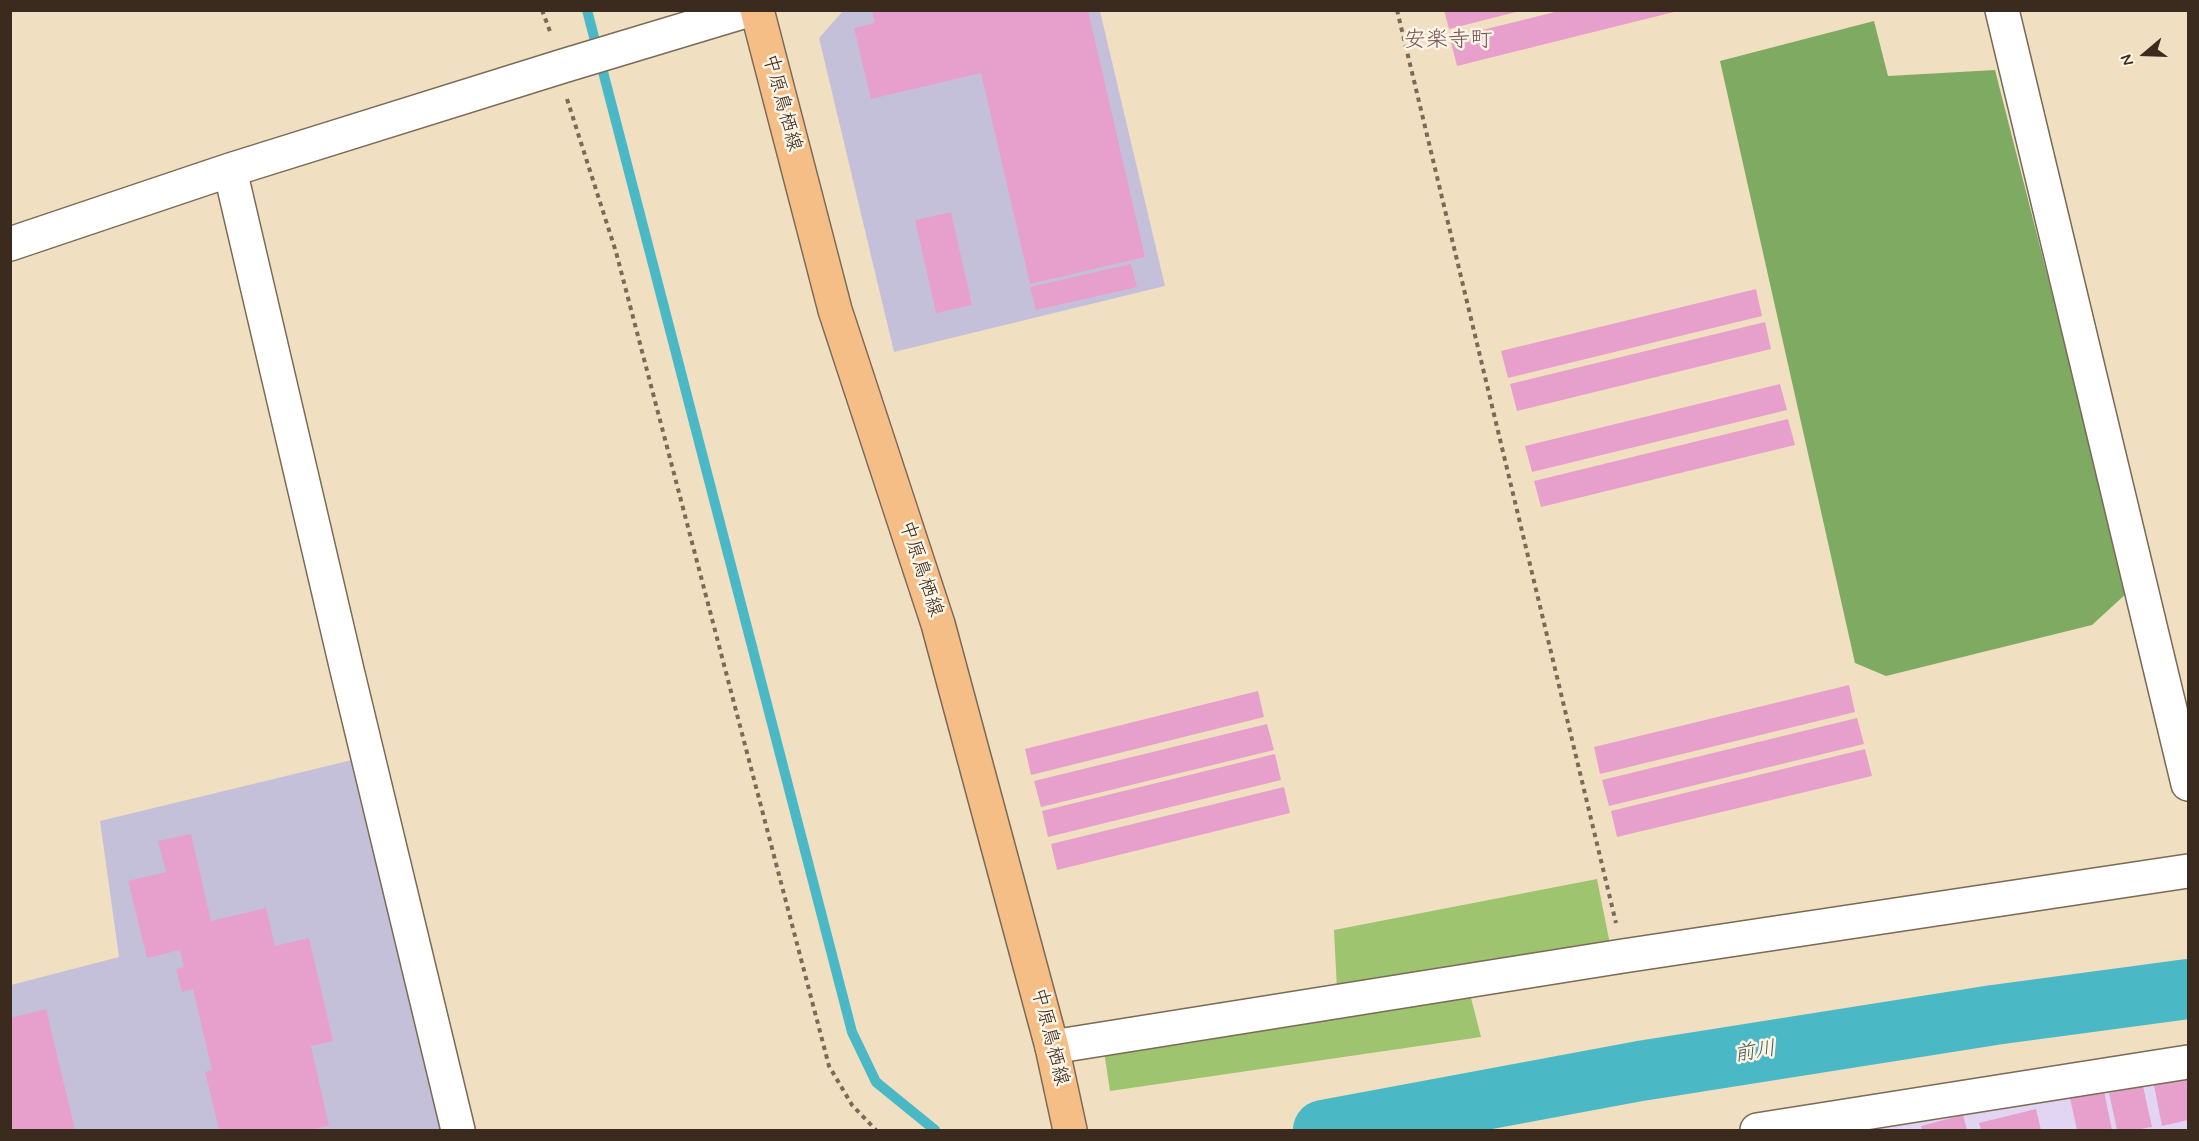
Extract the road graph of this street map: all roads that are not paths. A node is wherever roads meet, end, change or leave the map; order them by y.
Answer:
1 (749, 10) edge
2 (757, 10) edge
3 (2002, 10) edge
4 (230, 170) junction
5 (10, 244) edge
6 (2188, 784) edge
7 (2188, 871) edge
8 (1052, 1047) junction
9 (2188, 1062) edge
10 (1067, 1118) edge
11 (458, 1131) edge
12 (1757, 1131) edge

1 - 4 street
2 - 8 main road, 中原鳥栖線
3 - 6 street
4 - 5 street
4 - 11 street
7 - 8 street
8 - 10 main road, 中原鳥栖線
9 - 12 street

